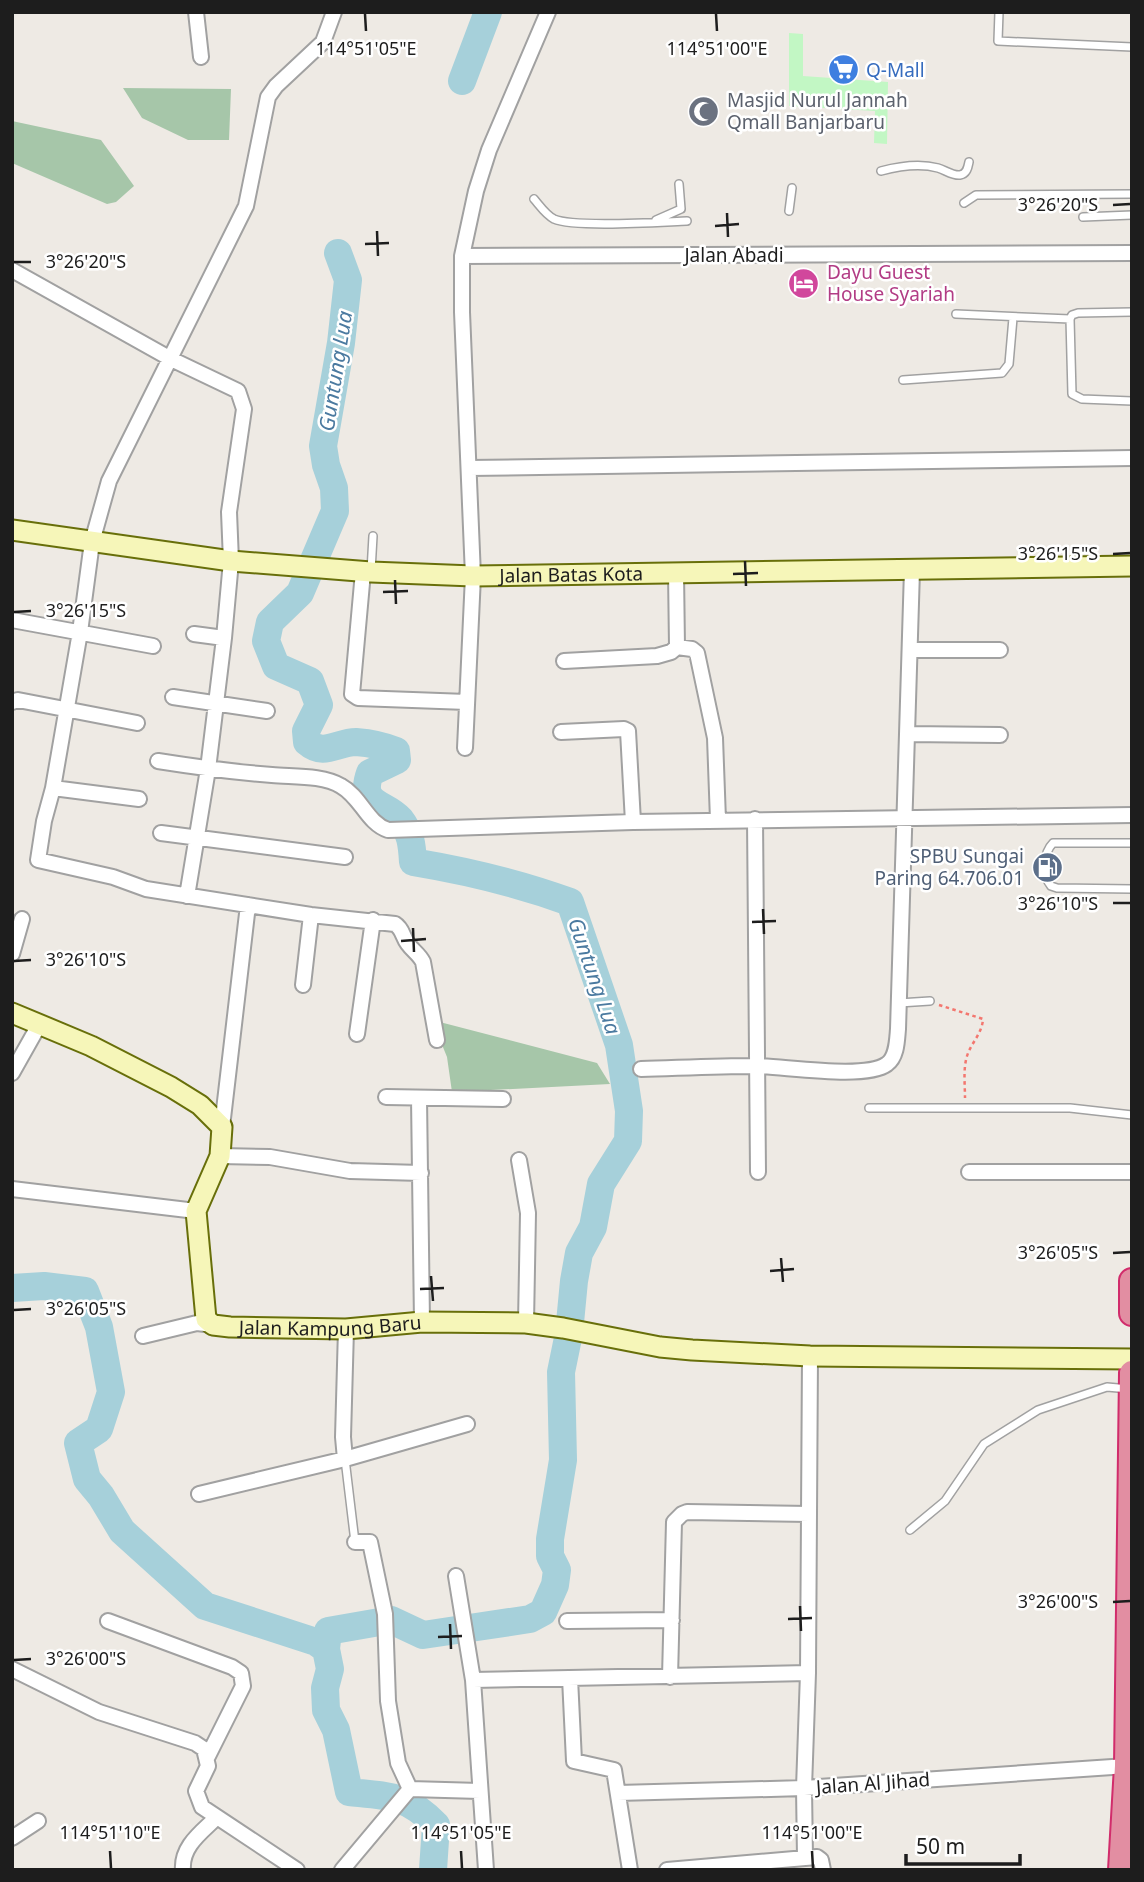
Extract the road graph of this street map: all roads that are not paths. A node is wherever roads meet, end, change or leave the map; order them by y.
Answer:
1 (196, 12) edge
2 (334, 12) edge
3 (548, 12) edge
4 (999, 12) edge
5 (1132, 47) edge
6 (201, 57) dead end
7 (969, 162) dead end
8 (881, 172) dead end
9 (679, 184) dead end
10 (792, 188) dead end
11 (1132, 194) edge
12 (534, 199) dead end
13 (964, 203) dead end
14 (789, 211) dead end
15 (1132, 215) edge
16 (1083, 217) dead end
17 (687, 220) dead end
18 (649, 223) junction
19 (1132, 253) edge
20 (463, 256) junction
21 (12, 270) edge
22 (1132, 312) edge
23 (956, 314) dead end
24 (1013, 318) junction
25 (1070, 320) junction
26 (171, 359) junction
27 (903, 380) dead end
28 (1132, 401) edge
29 (1132, 458) edge
30 (468, 468) junction
31 (12, 530) edge
32 (373, 536) dead end
33 (92, 542) junction
34 (231, 561) junction
35 (1132, 566) edge
36 (912, 570) junction
37 (367, 572) junction
38 (676, 572) junction
39 (473, 576) junction
40 (12, 620) edge
41 (80, 632) junction
42 (194, 634) dead end
43 (224, 638) junction
44 (153, 646) dead end
45 (677, 647) junction
46 (911, 650) junction
47 (1000, 650) dead end
48 (564, 661) dead end
49 (173, 697) dead end
50 (12, 702) edge
51 (467, 702) junction
52 (216, 704) junction
53 (67, 711) junction
54 (267, 711) dead end
55 (138, 723) dead end
56 (561, 732) dead end
57 (907, 734) junction
58 (1000, 735) dead end
59 (464, 748) dead end
60 (158, 761) dead end
61 (208, 769) junction
62 (53, 788) junction
63 (139, 799) dead end
64 (1132, 815) edge
65 (904, 817) junction
66 (755, 819) junction
67 (718, 820) junction
68 (633, 822) junction
69 (161, 833) dead end
70 (197, 838) junction
71 (1132, 843) edge
72 (345, 857) dead end
73 (1132, 889) edge
74 (187, 896) junction
75 (248, 905) junction
76 (311, 915) junction
77 (22, 919) dead end
78 (373, 920) junction
79 (12, 954) edge
80 (303, 985) dead end
81 (930, 1001) road end
82 (898, 1003) junction
83 (12, 1013) edge
84 (39, 1025) junction
85 (357, 1034) dead end
86 (437, 1040) dead end
87 (756, 1066) junction
88 (641, 1069) dead end
89 (12, 1073) edge
90 (386, 1097) dead end
91 (419, 1098) junction
92 (503, 1099) dead end
93 (869, 1108) dead end
94 (1132, 1115) edge
95 (222, 1127) junction
96 (220, 1156) junction
97 (519, 1160) dead end
98 (758, 1172) dead end
99 (970, 1172) dead end
100 (1132, 1172) edge
101 (421, 1173) junction
102 (12, 1189) edge
103 (196, 1211) junction
104 (1132, 1281) edge
105 (1132, 1313) edge
106 (422, 1322) junction
107 (526, 1324) junction
108 (213, 1325) junction
109 (346, 1329) junction
110 (142, 1336) dead end
111 (810, 1356) junction
112 (1132, 1359) edge
113 (1131, 1381) edge
114 (467, 1424) dead end
115 (345, 1460) junction
116 (1130, 1474) edge
117 (199, 1494) dead end
118 (809, 1514) junction
119 (1130, 1521) edge
120 (910, 1530) dead end
121 (355, 1542) joint
122 (456, 1576) dead end
123 (108, 1620) dead end
124 (672, 1620) junction
125 (567, 1621) dead end
126 (12, 1669) edge
127 (808, 1673) junction
128 (670, 1676) junction
129 (570, 1678) junction
130 (473, 1680) junction
131 (208, 1756) junction
132 (1127, 1766) junction
133 (410, 1788) junction
134 (804, 1788) junction
135 (480, 1791) junction
136 (618, 1793) junction
137 (217, 1817) junction
138 (38, 1821) dead end
139 (12, 1838) edge
140 (806, 1858) junction
141 (753, 1865) edge
142 (667, 1869) edge
143 (183, 1870) edge
144 (297, 1870) edge
145 (342, 1870) edge
146 (486, 1870) edge
147 (629, 1870) edge
148 (657, 1870) edge
149 (823, 1870) edge
150 (1121, 1870) edge

1 - 6 street
2 - 26 street
3 - 20 street
4 - 5 lane
7 - 8 lane
9 - 18 lane
10 - 14 lane
11 - 13 lane
12 - 18 lane
15 - 16 lane
17 - 18 lane
19 - 20 street, Jalan Abadi
20 - 30 street
21 - 26 street
22 - 25 lane
23 - 24 lane
24 - 25 lane
24 - 27 lane
25 - 28 lane
26 - 33 street
26 - 34 street
29 - 30 street
30 - 39 street
31 - 33 street, Jalan Batas Kota
32 - 37 lane
33 - 34 street, Jalan Batas Kota
33 - 41 street
34 - 37 street, Jalan Batas Kota
34 - 43 street
35 - 36 street, Jalan Batas Kota
36 - 38 street, Jalan Batas Kota
36 - 46 street
37 - 39 street, Jalan Batas Kota
37 - 51 street
38 - 39 street, Jalan Batas Kota
38 - 45 street
39 - 51 street
40 - 41 street
41 - 44 street
41 - 53 street
42 - 43 street
43 - 52 street
45 - 48 street
45 - 67 street
46 - 47 street
46 - 57 street
49 - 52 street
50 - 53 street
51 - 59 street
52 - 54 street
52 - 61 street
53 - 55 street
53 - 62 street
56 - 68 street
57 - 58 street
57 - 65 street
60 - 61 street
61 - 68 street
61 - 70 street
62 - 63 street
62 - 74 street
64 - 65 street
65 - 66 street
65 - 82 street
66 - 67 street
66 - 87 street
67 - 68 street
69 - 70 street
70 - 72 street
70 - 74 street
71 - 73 lane
74 - 75 street
75 - 76 street
75 - 95 street
76 - 78 street
76 - 80 street
77 - 79 street
78 - 85 street
78 - 86 street
81 - 82 lane
82 - 87 street
83 - 84 street
84 - 89 street
84 - 95 street
87 - 88 street
87 - 98 street
90 - 91 street
91 - 92 street
91 - 101 street
93 - 94 lane
95 - 96 street, Jalan Kampung Baru
96 - 101 street
96 - 103 street, Jalan Kampung Baru
97 - 107 street
99 - 100 street
101 - 106 street
102 - 103 street
103 - 108 street, Jalan Kampung Baru
104 - 105 highway
106 - 107 street, Jalan Kampung Baru
106 - 109 street, Jalan Kampung Baru
107 - 111 street, Jalan Kampung Baru
108 - 109 street, Jalan Kampung Baru
108 - 110 street
109 - 115 street
111 - 112 street, Jalan Kampung Baru
111 - 118 street
113 - 116 highway
113 - 120 lane
114 - 115 street
115 - 117 street
115 - 121 lane
116 - 119 highway
118 - 124 street
118 - 127 street
119 - 132 highway
121 - 133 street
122 - 130 street
123 - 131 street
124 - 125 street
124 - 128 street
126 - 131 street
127 - 128 street
127 - 134 street
128 - 129 street
129 - 130 street
129 - 136 street
130 - 135 street
131 - 137 street
132 - 134 street, Jalan Al Jihad
132 - 150 highway
133 - 135 street
133 - 145 street
134 - 136 street, Jalan Al Jihad
134 - 140 street
135 - 146 street
136 - 147 street
137 - 143 street
137 - 144 street
138 - 139 street
140 - 141 street
140 - 149 street
141 - 142 street
142 - 148 street

